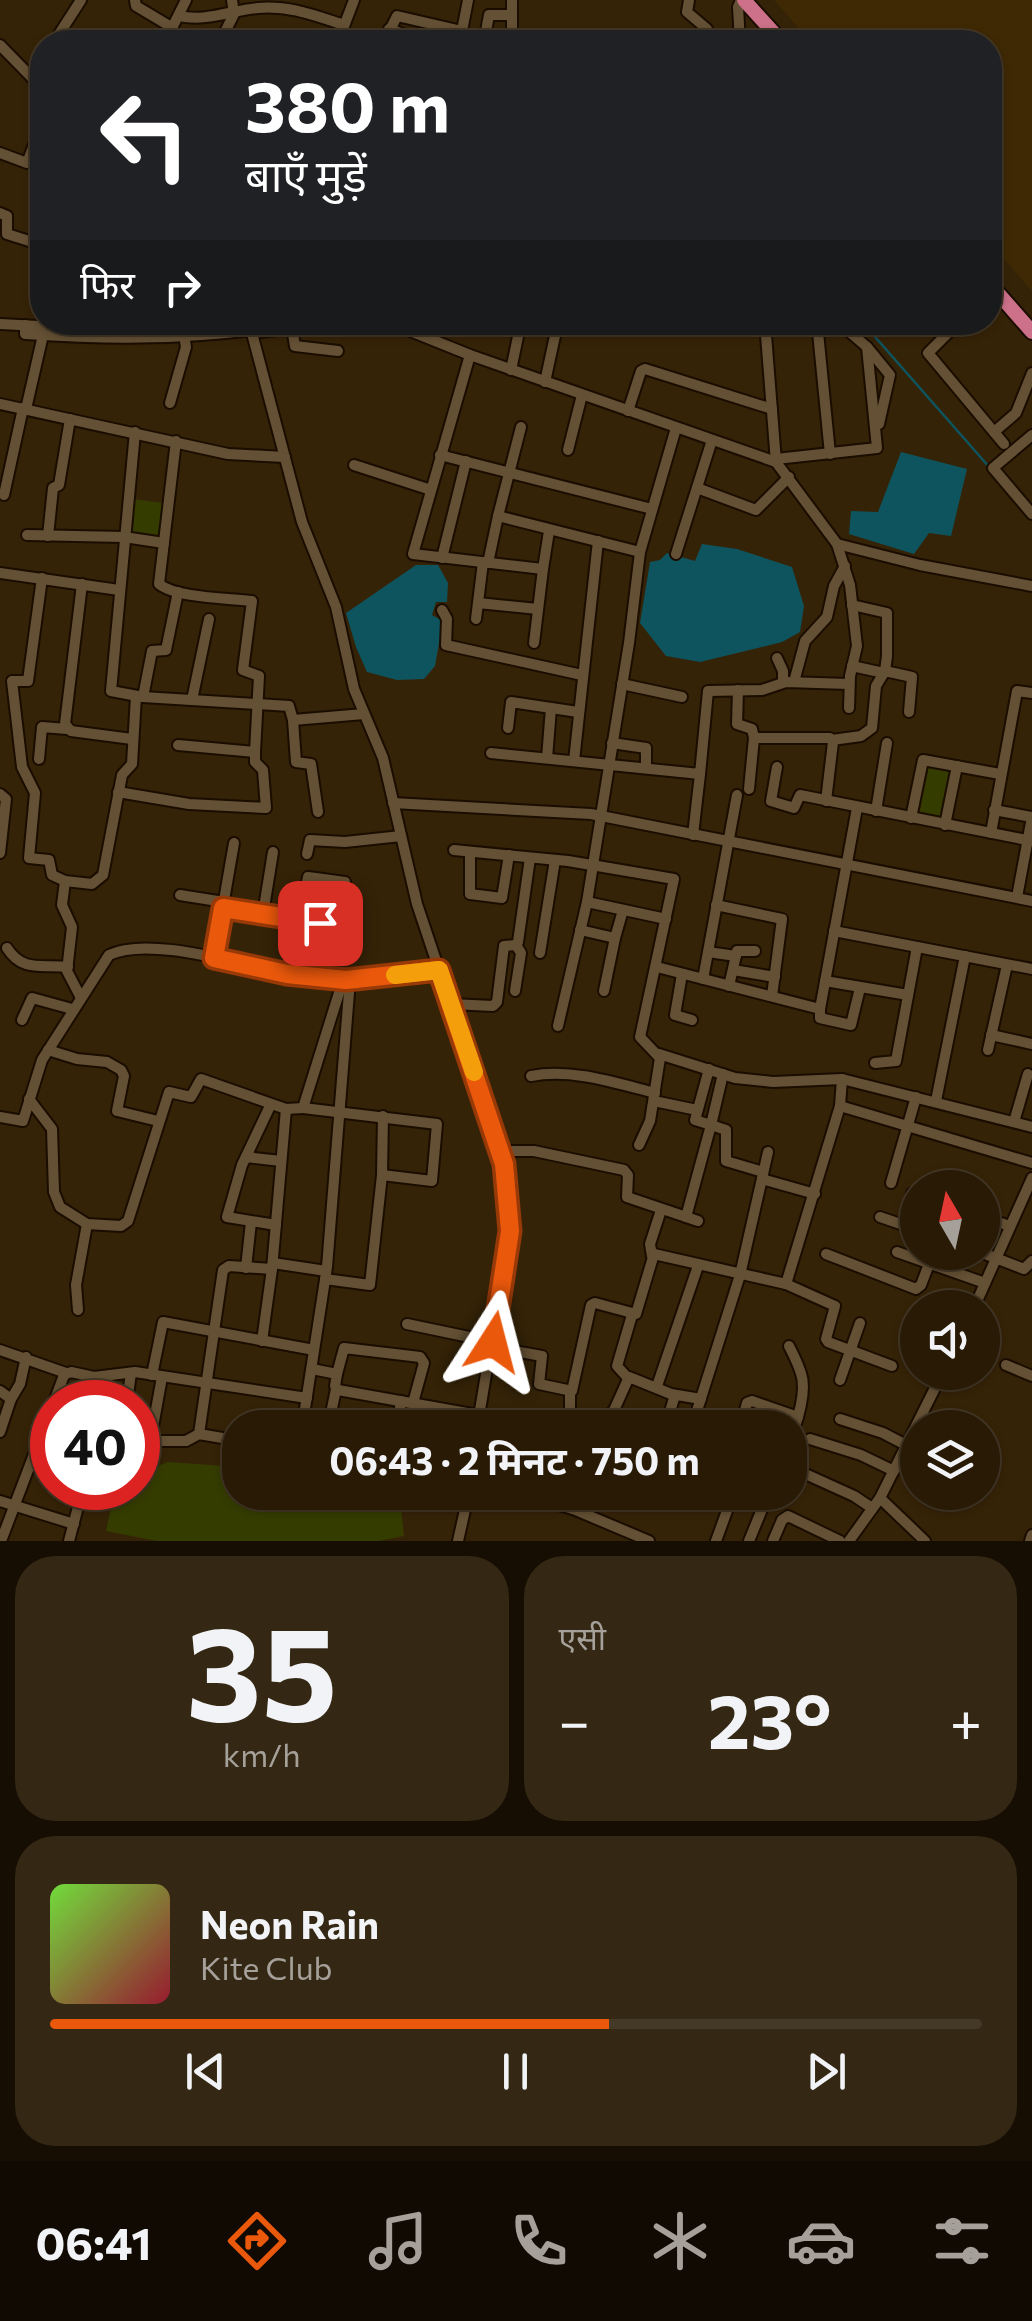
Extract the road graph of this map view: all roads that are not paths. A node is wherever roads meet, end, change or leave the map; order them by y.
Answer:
1 (81, 0) edge
2 (135, 0) edge
3 (186, 0) edge
4 (232, 0) edge
5 (354, 0) edge
6 (468, 0) edge
7 (512, 0) edge
8 (689, 0) edge
9 (738, 2) edge
10 (234, 14) junction
11 (512, 15) junction
12 (179, 16) junction
13 (344, 26) junction
14 (173, 28) joint
15 (707, 29) dead end
16 (62, 30) edge
17 (226, 30) edge
18 (342, 30) edge
19 (389, 30) edge
20 (486, 30) edge
21 (512, 30) edge
22 (739, 30) edge
23 (760, 30) edge
24 (769, 30) edge
25 (0, 46) edge
26 (30, 76) edge
27 (0, 152) edge
28 (30, 155) edge
29 (0, 213) edge
30 (3, 235) edge
31 (30, 242) edge
32 (1002, 284) edge
33 (1002, 298) edge
34 (1032, 318) edge
35 (0, 324) edge
36 (24, 328) junction
37 (30, 328) edge
38 (30, 330) edge
39 (1032, 332) edge
40 (43, 335) edge
41 (184, 335) edge
42 (252, 335) edge
43 (293, 335) edge
44 (419, 335) edge
45 (519, 335) edge
46 (555, 335) edge
47 (766, 335) edge
48 (818, 335) edge
49 (853, 335) edge
50 (946, 335) edge
51 (867, 347) junction
52 (338, 351) dead end
53 (470, 356) junction
54 (510, 370) junction
55 (1032, 374) edge
56 (545, 382) junction
57 (582, 395) junction
58 (0, 404) edge
59 (170, 404) dead end
60 (24, 408) junction
61 (772, 409) junction
62 (628, 411) junction
63 (70, 418) junction
64 (521, 427) dead end
65 (676, 428) junction
66 (135, 432) junction
67 (994, 432) junction
68 (876, 434) junction
69 (1032, 434) edge
70 (176, 440) junction
71 (712, 440) junction
72 (1004, 444) dead end
73 (568, 450) dead end
74 (830, 454) junction
75 (440, 455) junction
76 (285, 457) junction
77 (776, 460) junction
78 (466, 461) junction
79 (354, 465) dead end
80 (509, 472) junction
81 (789, 478) junction
82 (697, 488) junction
83 (430, 490) junction
84 (4, 495) dead end
85 (652, 508) junction
86 (1032, 514) edge
87 (498, 516) junction
88 (549, 531) junction
89 (27, 534) dead end
90 (48, 536) junction
91 (124, 537) junction
92 (598, 541) junction
93 (164, 542) junction
94 (837, 544) junction
95 (640, 552) junction
96 (676, 554) dead end
97 (442, 558) junction
98 (485, 562) junction
99 (844, 566) junction
100 (543, 568) junction
101 (0, 572) edge
102 (42, 578) junction
103 (82, 584) junction
104 (1032, 586) edge
105 (118, 590) junction
106 (178, 592) junction
107 (478, 602) junction
108 (852, 605) junction
109 (442, 610) dead end
110 (538, 610) junction
111 (209, 619) dead end
112 (476, 619) dead end
113 (534, 643) dead end
114 (777, 658) dead end
115 (852, 666) junction
116 (884, 672) junction
117 (582, 675) junction
118 (788, 682) junction
119 (622, 684) junction
120 (849, 684) junction
121 (738, 690) junction
122 (1032, 693) edge
123 (140, 696) junction
124 (682, 697) dead end
125 (192, 700) junction
126 (256, 705) junction
127 (552, 708) junction
128 (849, 708) dead end
129 (578, 712) junction
130 (909, 712) dead end
131 (364, 714) junction
132 (293, 720) junction
133 (67, 728) junction
134 (508, 728) dead end
135 (754, 738) junction
136 (132, 740) junction
137 (832, 740) junction
138 (612, 743) junction
139 (887, 743) dead end
140 (178, 744) dead end
141 (255, 752) junction
142 (490, 753) dead end
143 (547, 758) junction
144 (39, 759) dead end
145 (574, 760) junction
146 (608, 764) junction
147 (957, 766) junction
148 (646, 768) junction
149 (776, 768) dead end
150 (700, 774) junction
151 (1000, 774) junction
152 (749, 789) dead end
153 (118, 792) junction
154 (0, 794) edge
155 (737, 794) dead end
156 (826, 801) junction
157 (392, 803) junction
158 (858, 808) junction
159 (994, 810) junction
160 (876, 811) junction
161 (318, 812) dead end
162 (600, 816) junction
163 (1032, 817) edge
164 (911, 818) junction
165 (945, 825) junction
166 (991, 833) junction
167 (400, 836) junction
168 (693, 836) junction
169 (1030, 841) edge
170 (728, 842) junction
171 (234, 843) dead end
172 (454, 850) dead end
173 (273, 852) dead end
174 (470, 852) junction
175 (0, 853) edge
176 (307, 854) dead end
177 (509, 856) junction
178 (530, 858) junction
179 (555, 860) junction
180 (593, 865) junction
181 (846, 866) junction
182 (65, 881) junction
183 (180, 895) dead end
184 (1017, 898) junction
185 (1032, 901) edge
186 (587, 902) junction
187 (223, 905) junction
188 (716, 905) junction
189 (623, 910) junction
190 (263, 914) junction
191 (666, 919) junction
192 (299, 920) junction
193 (520, 924) junction
194 (544, 929) junction
195 (580, 930) junction
196 (834, 931) junction
197 (616, 938) junction
198 (516, 945) junction
199 (917, 947) junction
200 (6, 948) dead end
201 (754, 951) dead end
202 (708, 952) junction
203 (540, 953) dead end
204 (736, 956) junction
205 (966, 956) junction
206 (214, 958) junction
207 (1007, 964) junction
208 (68, 967) junction
209 (656, 968) junction
210 (439, 970) junction
211 (733, 970) junction
212 (1032, 970) edge
213 (682, 974) junction
214 (775, 977) junction
215 (702, 979) junction
216 (347, 980) junction
217 (824, 981) junction
218 (730, 986) junction
219 (860, 988) junction
220 (516, 990) dead end
221 (604, 991) dead end
222 (908, 995) junction
223 (80, 996) junction
224 (772, 996) junction
225 (450, 1004) junction
226 (72, 1009) junction
227 (820, 1009) junction
228 (22, 1020) dead end
229 (692, 1020) dead end
230 (558, 1026) dead end
231 (991, 1035) junction
232 (1032, 1044) edge
233 (48, 1050) junction
234 (988, 1050) dead end
235 (659, 1054) junction
236 (875, 1064) dead end
237 (709, 1069) junction
238 (723, 1074) junction
239 (1028, 1074) dead end
240 (531, 1076) dead end
241 (842, 1079) junction
242 (655, 1097) junction
243 (916, 1097) junction
244 (30, 1099) junction
245 (936, 1102) junction
246 (270, 1106) junction
247 (840, 1106) junction
248 (303, 1108) junction
249 (286, 1109) junction
250 (697, 1110) junction
251 (340, 1111) junction
252 (384, 1116) junction
253 (0, 1117) edge
254 (158, 1121) junction
255 (1014, 1122) junction
256 (712, 1125) junction
257 (907, 1126) junction
258 (1032, 1127) edge
259 (639, 1144) dead end
260 (500, 1151) junction
261 (768, 1152) dead end
262 (246, 1156) junction
263 (281, 1161) junction
264 (1032, 1163) edge
265 (382, 1174) junction
266 (762, 1175) junction
267 (1032, 1178) edge
268 (891, 1183) dead end
269 (815, 1194) junction
270 (661, 1210) junction
271 (880, 1217) dead end
272 (251, 1222) junction
273 (1000, 1223) edge
274 (88, 1224) junction
275 (900, 1224) edge
276 (276, 1225) junction
277 (1010, 1226) junction
278 (1000, 1249) edge
279 (897, 1252) dead end
280 (900, 1253) edge
281 (826, 1254) dead end
282 (652, 1256) junction
283 (1000, 1260) edge
284 (1032, 1261) edge
285 (272, 1266) junction
286 (698, 1266) junction
287 (246, 1268) junction
288 (927, 1270) edge
289 (946, 1270) edge
290 (991, 1270) edge
291 (326, 1275) junction
292 (740, 1276) junction
293 (786, 1284) junction
294 (985, 1284) junction
295 (982, 1290) edge
296 (78, 1310) dead end
297 (632, 1314) junction
298 (860, 1322) dead end
299 (406, 1324) dead end
300 (214, 1334) junction
301 (262, 1341) junction
302 (493, 1344) junction
303 (789, 1346) dead end
304 (0, 1350) edge
305 (314, 1350) junction
306 (850, 1351) junction
307 (26, 1357) junction
308 (1006, 1365) dead end
309 (892, 1366) dead end
310 (312, 1369) junction
311 (131, 1372) junction
312 (66, 1373) junction
313 (337, 1374) junction
314 (157, 1376) junction
315 (1032, 1376) edge
316 (94, 1377) junction
317 (627, 1378) junction
318 (63, 1380) edge
319 (94, 1380) edge
320 (130, 1380) edge
321 (157, 1380) edge
322 (840, 1380) dead end
323 (206, 1385) junction
324 (656, 1386) junction
325 (336, 1389) junction
326 (0, 1391) edge
327 (570, 1392) junction
328 (676, 1395) junction
329 (307, 1398) junction
330 (12, 1399) junction
331 (701, 1399) junction
332 (407, 1402) junction
333 (305, 1410) edge
334 (332, 1410) edge
335 (404, 1410) edge
336 (435, 1410) edge
337 (480, 1410) edge
338 (570, 1410) edge
339 (613, 1410) edge
340 (671, 1410) edge
341 (698, 1410) edge
342 (747, 1410) edge
343 (777, 1410) edge
344 (800, 1410) edge
345 (840, 1420) dead end
346 (0, 1432) edge
347 (199, 1434) junction
348 (222, 1438) edge
349 (810, 1439) dead end
350 (160, 1442) edge
351 (900, 1442) edge
352 (900, 1458) edge
353 (30, 1468) edge
354 (894, 1471) junction
355 (807, 1475) edge
356 (880, 1498) junction
357 (0, 1502) edge
358 (14, 1506) junction
359 (872, 1508) junction
360 (77, 1510) edge
361 (464, 1510) edge
362 (578, 1510) edge
363 (727, 1510) edge
364 (762, 1510) edge
365 (74, 1524) junction
366 (922, 1540) edge
367 (1, 1541) edge
368 (68, 1541) edge
369 (458, 1541) edge
370 (649, 1541) edge
371 (716, 1541) edge
372 (749, 1541) edge
373 (772, 1541) edge
374 (840, 1541) edge
375 (849, 1541) edge

1 - 16 street
2 - 14 street
3 - 12 street
4 - 10 street
5 - 13 street
6 - 19 street
7 - 11 street
8 - 15 street
9 - 22 street
9 - 23 highway
9 - 24 highway
10 - 12 street
10 - 13 street
10 - 17 street
11 - 20 street
11 - 21 street
12 - 14 street
13 - 18 street
25 - 26 street
27 - 28 street
29 - 30 street
30 - 31 street
32 - 34 highway
33 - 39 highway
35 - 36 street
36 - 37 street
36 - 38 street
40 - 60 street
41 - 59 street
42 - 76 street
43 - 52 street
44 - 53 street
45 - 54 street
46 - 56 street
47 - 61 street
48 - 74 street
49 - 51 street
50 - 67 street
51 - 68 street
51 - 68 street
53 - 54 street
53 - 75 street
54 - 56 street
55 - 67 street
56 - 57 street
57 - 62 street
57 - 73 street
58 - 60 street
60 - 63 street
60 - 84 street
61 - 62 street
61 - 77 street
62 - 65 street
63 - 66 street
63 - 90 street
64 - 80 street
65 - 71 street
65 - 85 street
66 - 70 street
66 - 91 street
67 - 72 street
68 - 74 street
69 - 86 street
70 - 76 street
70 - 93 street
71 - 77 street
71 - 82 street
74 - 77 street
75 - 78 street
75 - 83 street
76 - 131 street
77 - 81 street
78 - 80 street
78 - 97 street
79 - 83 street
80 - 85 street
80 - 87 street
81 - 82 street
81 - 94 street
82 - 96 street
83 - 97 street
85 - 95 street
87 - 88 street
87 - 98 street
88 - 92 street
88 - 100 street
89 - 90 street
90 - 91 street
91 - 93 street
91 - 105 street
92 - 95 street
92 - 117 street
93 - 106 street
94 - 99 street
94 - 104 street
95 - 119 street
97 - 98 street
98 - 100 street
98 - 107 street
99 - 108 street
99 - 118 street
100 - 110 street
101 - 102 street
102 - 103 street
102 - 182 street
103 - 105 street
103 - 133 street
105 - 123 street
106 - 123 street
106 - 126 street
107 - 110 street
107 - 112 street
108 - 115 street
108 - 116 street
109 - 117 street
110 - 113 street
111 - 125 street
114 - 118 street
115 - 116 street
115 - 120 street
116 - 130 street
116 - 137 street
117 - 129 street
118 - 120 street
118 - 121 street
119 - 124 street
119 - 138 street
120 - 128 street
121 - 135 street
121 - 150 street
122 - 151 street
123 - 125 street
123 - 136 street
125 - 126 street
126 - 132 street
126 - 141 street
127 - 129 street
127 - 134 street
127 - 143 street
129 - 145 street
131 - 132 street
131 - 157 street
132 - 161 street
133 - 136 street
133 - 144 street
135 - 137 street
135 - 152 street
136 - 153 street
137 - 156 street
138 - 146 street
138 - 148 street
139 - 160 street
140 - 141 street
141 - 153 street
142 - 143 street
143 - 145 street
145 - 146 street
146 - 148 street
146 - 162 street
147 - 151 street
147 - 164 street
147 - 165 street
148 - 150 street
149 - 156 street
150 - 168 street
151 - 159 street
153 - 182 street
154 - 175 street
155 - 170 street
156 - 158 street
157 - 162 street
157 - 167 street
158 - 160 street
158 - 181 street
159 - 163 street
159 - 166 street
160 - 164 street
162 - 168 street
162 - 180 street
163 - 169 street
164 - 165 street
165 - 166 street
166 - 169 street
167 - 176 street
167 - 210 street
168 - 170 street
169 - 184 street
170 - 181 street
170 - 188 street
171 - 187 street
172 - 174 street
173 - 190 street
174 - 177 street
174 - 177 street
177 - 178 street
178 - 179 street
178 - 193 street
179 - 180 street
179 - 194 street
180 - 186 street
180 - 191 street
181 - 184 street
181 - 196 street
182 - 208 street
183 - 187 street
184 - 185 street
186 - 189 street
186 - 195 street
187 - 190 street
187 - 206 street
188 - 202 street
188 - 214 street
189 - 191 street
189 - 197 street
190 - 192 street
191 - 209 street
192 - 192 street
193 - 194 street
193 - 198 street
194 - 203 street
195 - 197 street
195 - 230 street
196 - 199 street
196 - 217 street
197 - 221 street
198 - 220 street
198 - 225 street
199 - 205 street
199 - 222 street
200 - 208 street
201 - 204 street
202 - 204 street
202 - 215 street
204 - 211 street
205 - 207 street
205 - 245 street
206 - 216 street
206 - 223 street
207 - 212 street
207 - 231 street
208 - 223 street
209 - 213 street
209 - 235 street
210 - 216 street
210 - 225 street
211 - 214 street
211 - 218 street
213 - 215 street
213 - 229 street
214 - 224 street
215 - 218 street
216 - 248 street
216 - 251 street
217 - 219 street
217 - 227 street
218 - 224 street
219 - 222 street
219 - 227 street
222 - 236 street
223 - 226 street
224 - 227 street
225 - 260 street
226 - 228 street
226 - 233 street
231 - 232 street
231 - 234 street
233 - 244 street
233 - 254 street
235 - 237 street
235 - 242 street
237 - 238 street
237 - 250 street
238 - 241 street
238 - 256 street
239 - 255 street
240 - 242 street
241 - 243 street
241 - 247 street
242 - 250 street
242 - 259 street
243 - 245 street
243 - 257 street
244 - 253 street
244 - 274 street
245 - 255 street
246 - 249 street
246 - 254 street
246 - 262 street
247 - 257 street
247 - 269 street
248 - 249 street
248 - 251 street
249 - 263 street
250 - 256 street
251 - 252 street
251 - 291 street
252 - 265 street
252 - 265 street
254 - 274 street
255 - 258 street
256 - 266 street
256 - 270 street
257 - 264 street
257 - 268 street
260 - 270 street
260 - 302 street
261 - 266 street
262 - 263 street
262 - 272 street
263 - 276 street
265 - 291 street
266 - 269 street
266 - 292 street
267 - 277 street
269 - 293 street
270 - 282 street
271 - 275 street
272 - 276 street
272 - 287 street
273 - 277 street
274 - 296 street
276 - 285 street
277 - 278 street
279 - 280 street
281 - 288 street
282 - 286 street
282 - 297 street
283 - 284 street
285 - 287 street
285 - 291 street
285 - 301 street
286 - 292 street
286 - 324 street
287 - 300 street
289 - 294 street
290 - 294 street
291 - 305 street
292 - 293 street
292 - 331 street
293 - 306 street
294 - 295 street
297 - 317 street
297 - 327 street
298 - 306 street
299 - 302 street
300 - 301 street
300 - 314 street
300 - 323 street
301 - 305 street
302 - 327 street
302 - 337 street
303 - 344 street
304 - 307 street
305 - 310 street
306 - 309 street
306 - 322 street
307 - 312 street
307 - 330 street
308 - 315 street
310 - 313 street
310 - 329 street
311 - 314 street
311 - 316 street
311 - 320 street
312 - 316 street
312 - 318 street
313 - 325 street
313 - 332 street
314 - 321 street
314 - 323 street
316 - 319 street
317 - 324 street
317 - 339 street
323 - 329 street
323 - 347 street
324 - 328 street
325 - 332 street
325 - 334 street
326 - 330 street
327 - 338 street
328 - 331 street
328 - 340 street
329 - 333 street
330 - 346 street
331 - 341 street
332 - 335 street
332 - 336 street
342 - 343 street
345 - 351 street
347 - 348 street
347 - 350 street
349 - 354 street
352 - 354 street
353 - 358 street
354 - 356 street
355 - 359 street
356 - 359 street
356 - 366 street
357 - 358 street
358 - 365 street
358 - 367 street
359 - 375 street
360 - 365 street
361 - 369 street
362 - 370 street
363 - 371 street
364 - 372 street
365 - 368 street
373 - 374 street

